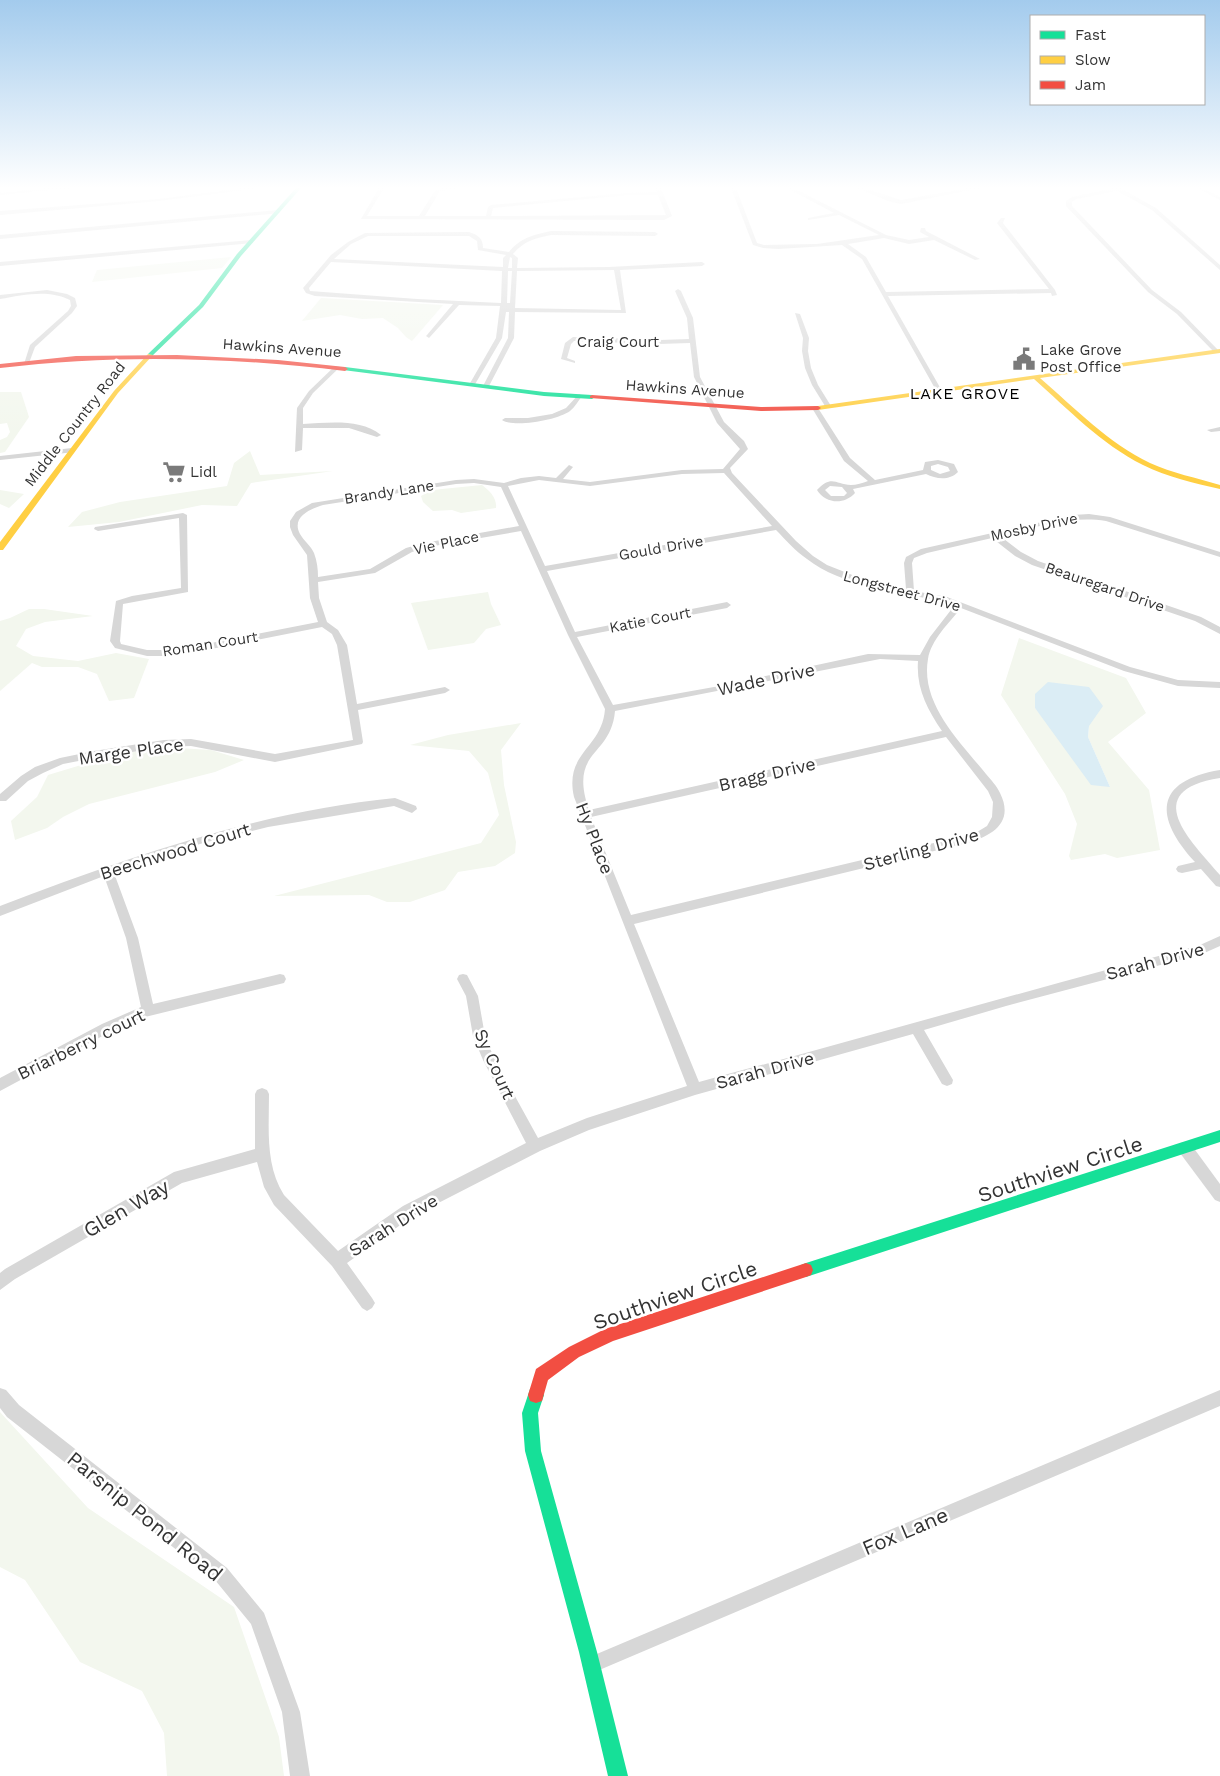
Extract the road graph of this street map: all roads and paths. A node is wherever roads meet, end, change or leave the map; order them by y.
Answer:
1 (505, 270) edge
2 (515, 270) edge
3 (617, 270) edge
4 (228, 271) edge
5 (320, 271) edge
6 (872, 271) edge
7 (1037, 271) edge
8 (1131, 271) edge
9 (678, 291) dead end
10 (1053, 291) junction
11 (885, 294) junction
12 (0, 297) edge
13 (1054, 298) dead end
14 (458, 302) junction
15 (503, 307) junction
16 (513, 307) junction
17 (797, 314) dead end
18 (429, 336) dead end
19 (499, 338) junction
20 (511, 339) junction
21 (693, 341) junction
22 (1218, 351) edge
23 (146, 358) junction
24 (573, 362) dead end
25 (26, 363) junction
26 (0, 366) edge
27 (337, 367) junction
28 (1036, 378) junction
29 (472, 385) junction
30 (486, 386) junction
31 (939, 390) junction
32 (578, 396) junction
33 (712, 406) junction
34 (828, 406) junction
35 (814, 408) junction
36 (505, 420) dead end
37 (299, 426) junction
38 (1220, 429) edge
39 (1211, 430) dead end
40 (377, 435) dead end
41 (72, 450) junction
42 (298, 450) dead end
43 (0, 458) edge
44 (569, 467) dead end
45 (927, 470) dead end
46 (727, 471) junction
47 (558, 480) junction
48 (873, 482) junction
49 (504, 485) junction
50 (1220, 487) edge
51 (848, 488) dead end
52 (779, 527) junction
53 (523, 528) junction
54 (98, 529) dead end
55 (993, 535) junction
56 (0, 548) edge
57 (1220, 555) edge
58 (542, 569) junction
59 (314, 580) junction
60 (910, 592) junction
61 (727, 605) dead end
62 (959, 605) junction
63 (323, 624) junction
64 (1220, 631) edge
65 (572, 635) junction
66 (923, 658) junction
67 (1220, 685) edge
68 (445, 690) dead end
69 (353, 708) junction
70 (610, 708) junction
71 (949, 733) junction
72 (358, 742) joint
73 (1220, 774) edge
74 (2, 798) dead end
75 (412, 808) dead end
76 (585, 815) junction
77 (1204, 864) junction
78 (1182, 869) dead end
79 (108, 871) junction
80 (1220, 883) edge
81 (0, 911) edge
82 (627, 921) junction
83 (1220, 941) edge
84 (280, 979) dead end
85 (463, 979) dead end
86 (148, 1011) junction
87 (916, 1028) junction
88 (947, 1080) dead end
89 (0, 1084) edge
90 (695, 1089) junction
91 (262, 1094) dead end
92 (1220, 1136) edge
93 (535, 1146) junction
94 (1185, 1148) junction
95 (262, 1154) junction
96 (1220, 1195) edge
97 (337, 1261) junction
98 (0, 1283) edge
99 (367, 1303) dead end
100 (0, 1396) edge
101 (1220, 1398) edge
102 (591, 1665) junction
103 (300, 1776) edge
104 (618, 1776) edge

1 - 15 street
2 - 16 street
3 - 16 street
4 - 23 street, Middle Country Road
5 - 14 street
6 - 11 street
7 - 10 street
8 - 22 street
9 - 21 street
10 - 11 street
10 - 13 street
11 - 31 street
12 - 25 street
14 - 15 street
14 - 18 street
15 - 16 street
15 - 19 street
16 - 20 street
17 - 34 street
19 - 20 street
19 - 29 street
20 - 30 street
21 - 24 street, Craig Court
21 - 33 street
22 - 28 street, Hawkins Avenue
23 - 25 street, Hawkins Avenue
23 - 27 street, Hawkins Avenue
23 - 41 street, Middle Country Road
25 - 26 street, Hawkins Avenue
27 - 29 street, Hawkins Avenue
27 - 37 street
28 - 31 street, Hawkins Avenue
28 - 50 street
29 - 30 street, Hawkins Avenue
30 - 32 street, Hawkins Avenue
31 - 34 street, Hawkins Avenue
32 - 33 street, Hawkins Avenue
32 - 36 street
33 - 35 street, Hawkins Avenue
33 - 46 street
34 - 35 street, Hawkins Avenue
35 - 48 street
37 - 40 street
37 - 42 street
38 - 39 street
41 - 43 street
41 - 56 street, Middle Country Road
44 - 47 street
45 - 48 street
46 - 47 street, Brandy Lane
46 - 52 street, Longstreet Drive
47 - 49 street, Brandy Lane
48 - 51 street
49 - 53 street
49 - 59 street, Brandy Lane
52 - 58 street, Gould Drive
52 - 60 street, Longstreet Drive
53 - 58 street
53 - 59 street, Vie Place
54 - 63 street, Roman Court
55 - 57 street, Mosby Drive
55 - 60 street, Mosby Drive
55 - 64 street, Beauregard Drive
58 - 65 street
59 - 63 street, Brandy Lane
60 - 62 street, Longstreet Drive
61 - 65 street, Katie Court
62 - 66 street
62 - 67 street, Longstreet Drive
63 - 69 street, Brandy Lane
65 - 70 street
66 - 70 street, Wade Drive
66 - 71 street, Sterling Drive
68 - 69 street
69 - 72 street, Brandy Lane
70 - 76 street, Hy Place
71 - 76 street, Bragg Drive
71 - 82 street, Sterling Drive
72 - 74 street, Marge Place
73 - 77 street
75 - 79 street, Beechwood Court
76 - 82 street, Hy Place
77 - 78 street
77 - 80 street
79 - 81 street, Beechwood Court
79 - 86 street
82 - 90 street, Hy Place
83 - 87 street, Sarah Drive
84 - 86 street, Briarberry court
85 - 93 street, Sy Court
86 - 89 street, Briarberry court
87 - 88 street
87 - 90 street, Sarah Drive
90 - 93 street, Sarah Drive
91 - 95 street
92 - 94 street, Southview Circle
93 - 97 street, Sarah Drive
94 - 96 street
94 - 102 street, Southview Circle
95 - 97 street
95 - 98 street, Glen Way
97 - 99 street
100 - 103 street, Parsnip Pond Road
101 - 102 street, Fox Lane
102 - 104 street, Southview Circle

